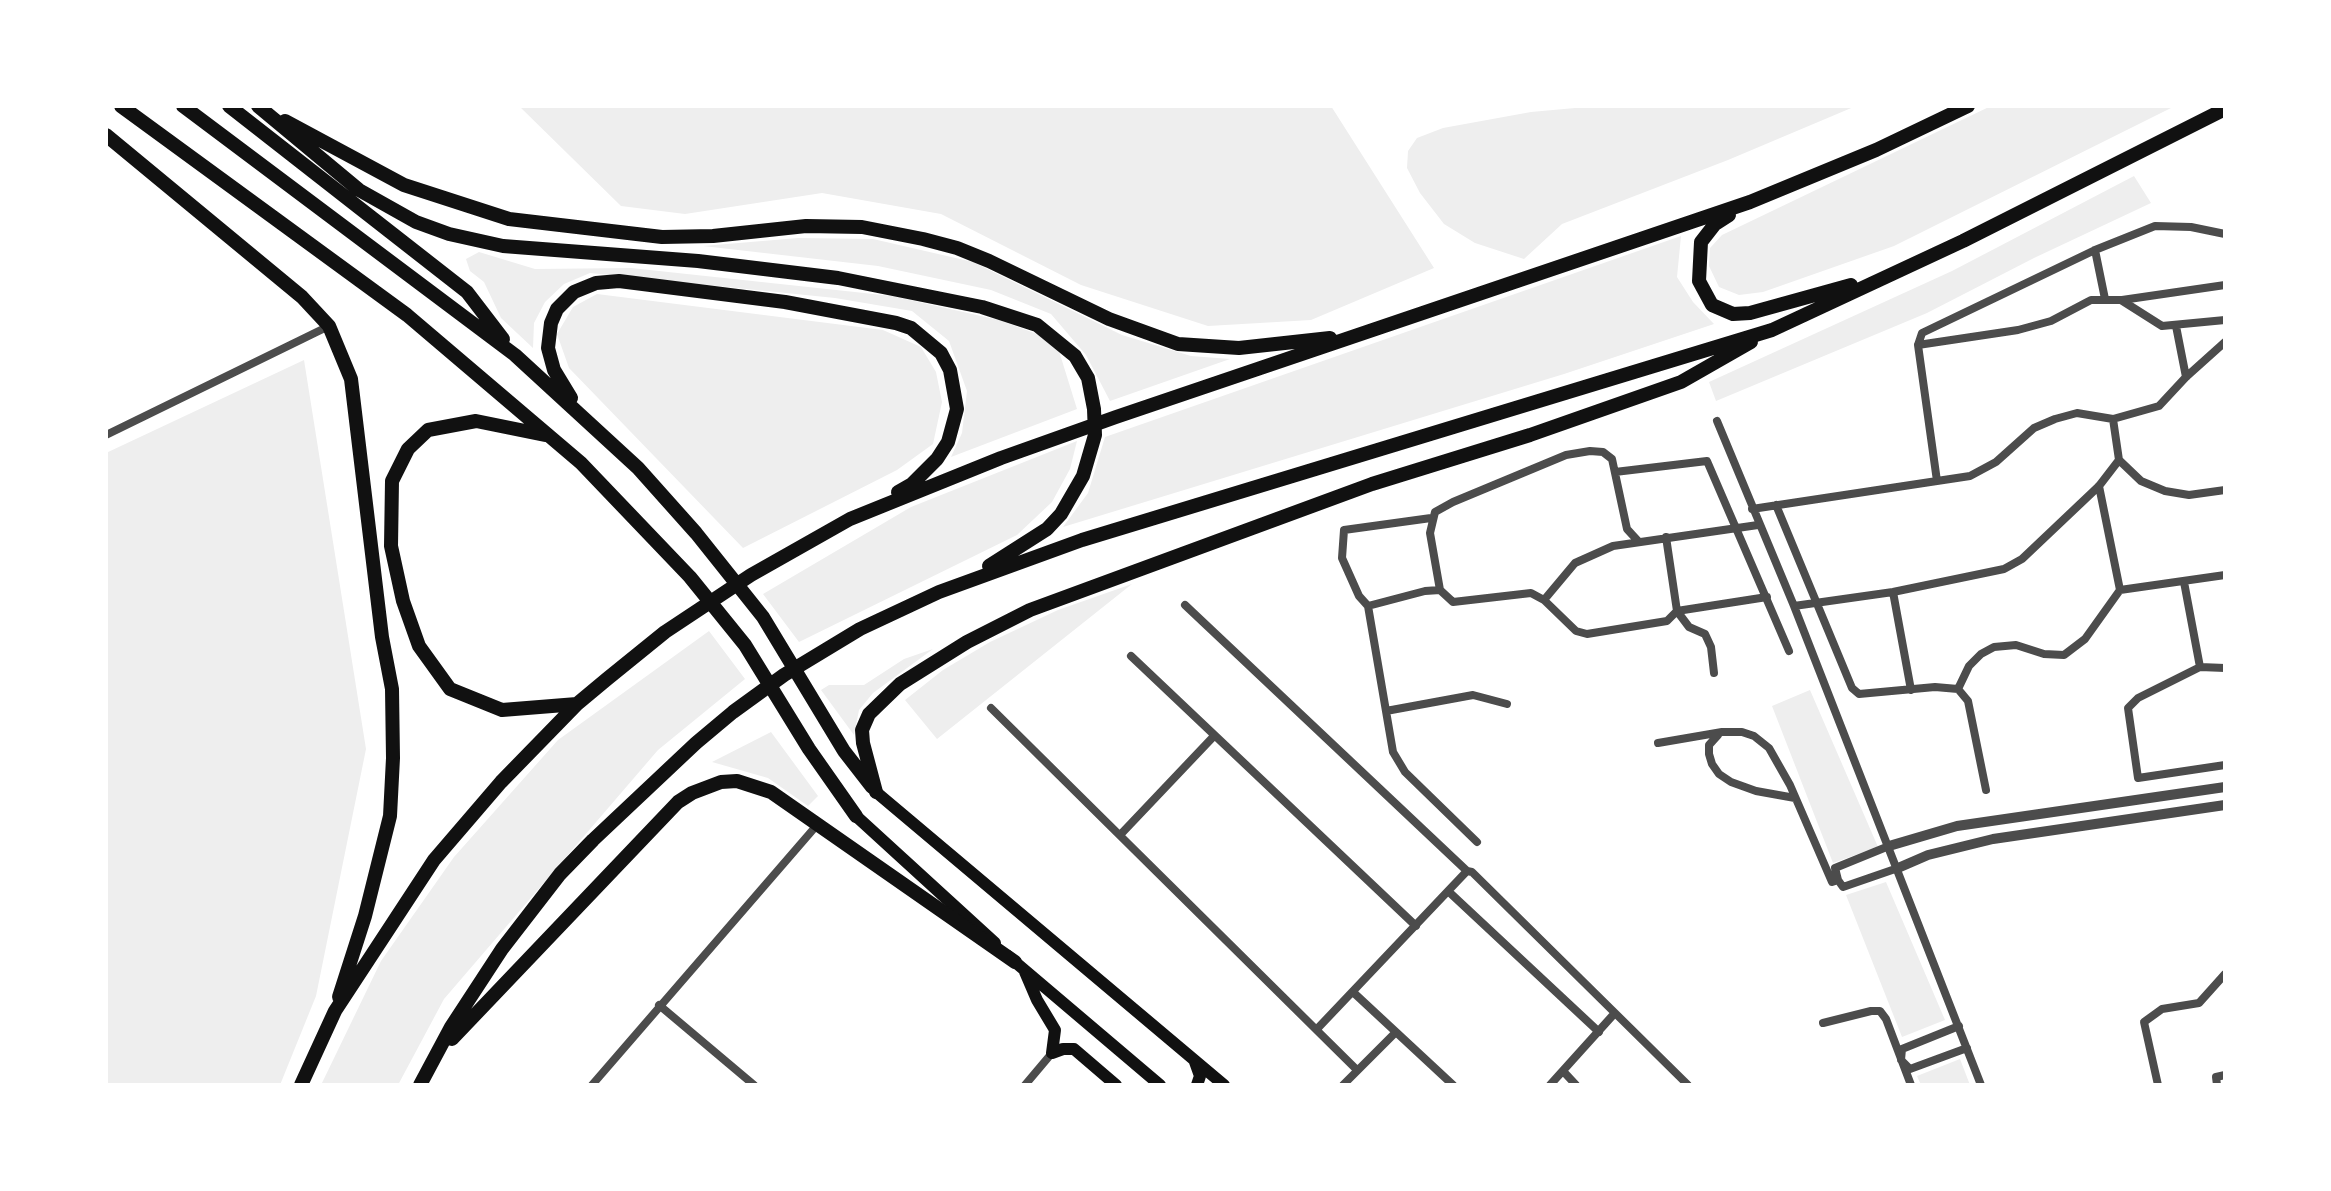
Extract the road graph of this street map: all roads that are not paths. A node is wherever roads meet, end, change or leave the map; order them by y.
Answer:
1 (121, 106) edge
2 (183, 106) edge
3 (229, 106) edge
4 (1968, 106) edge
5 (260, 108) edge
6 (2225, 109) edge
7 (106, 135) edge
8 (1750, 202) junction
9 (2225, 234) edge
10 (2095, 250) junction
11 (1900, 270) junction
12 (2225, 285) edge
13 (2105, 299) junction
14 (2121, 300) junction
15 (2225, 320) edge
16 (329, 326) junction
17 (2176, 326) junction
18 (1772, 330) junction
19 (1358, 335) junction
20 (2225, 342) edge
21 (1918, 345) junction
22 (515, 355) junction
23 (2186, 377) junction
24 (586, 418) junction
25 (2113, 419) junction
26 (1717, 421) dead end
27 (106, 435) edge
28 (546, 435) junction
29 (2119, 460) junction
30 (1615, 472) junction
31 (1937, 481) junction
32 (2099, 486) junction
33 (2225, 490) edge
34 (1776, 505) junction
35 (1752, 509) junction
36 (1431, 518) junction
37 (850, 519) junction
38 (1758, 525) junction
39 (1736, 528) junction
40 (1666, 537) junction
41 (1638, 541) junction
42 (2225, 575) edge
43 (2184, 582) junction
44 (1440, 590) junction
45 (2120, 590) junction
46 (939, 592) junction
47 (1893, 592) junction
48 (1767, 597) junction
49 (1544, 600) junction
50 (1817, 602) junction
51 (1185, 605) dead end
52 (1368, 606) junction
53 (1794, 606) junction
54 (1677, 611) junction
55 (1789, 651) dead end
56 (1131, 656) dead end
57 (2200, 667) junction
58 (2225, 667) edge
59 (1714, 673) dead end
60 (1958, 689) junction
61 (1911, 690) junction
62 (577, 704) junction
63 (1507, 704) dead end
64 (991, 708) dead end
65 (1386, 711) junction
66 (1722, 732) junction
67 (1214, 736) junction
68 (1658, 743) dead end
69 (2225, 765) edge
70 (2225, 787) edge
71 (1986, 790) dead end
72 (876, 792) junction
73 (1795, 798) junction
74 (2124, 801) junction
75 (2225, 805) edge
76 (856, 816) joint
77 (2128, 821) junction
78 (817, 825) junction
79 (1121, 834) junction
80 (1477, 842) dead end
81 (1889, 846) junction
82 (1898, 868) junction
83 (1467, 871) junction
84 (1838, 880) junction
85 (1448, 891) junction
86 (1416, 926) junction
87 (1020, 966) junction
88 (2225, 974) edge
89 (1354, 993) junction
90 (659, 1005) junction
91 (335, 1011) junction
92 (1614, 1014) junction
93 (1823, 1023) dead end
94 (1959, 1026) junction
95 (1317, 1029) junction
96 (1599, 1032) junction
97 (1395, 1033) junction
98 (1967, 1048) junction
99 (1052, 1053) junction
100 (432, 1060) junction
101 (1195, 1060) junction
102 (1901, 1060) junction
103 (1357, 1070) junction
104 (1563, 1071) junction
105 (2225, 1075) edge
106 (301, 1085) edge
107 (420, 1085) edge
108 (592, 1085) edge
109 (754, 1085) edge
110 (1025, 1085) edge
111 (1116, 1085) edge
112 (1160, 1085) edge
113 (1197, 1085) edge
114 (1224, 1085) edge
115 (1343, 1085) edge
116 (1453, 1085) edge
117 (1550, 1085) edge
118 (1576, 1085) edge
119 (1688, 1085) edge
120 (1911, 1085) edge
121 (1981, 1085) edge
122 (2158, 1085) edge
123 (2217, 1085) edge

1 - 28 highway
2 - 22 highway
3 - 22 highway
4 - 8 highway
5 - 19 highway
5 - 46 highway
6 - 11 highway
7 - 16 highway
8 - 11 highway
8 - 19 highway
9 - 10 street
10 - 13 street
10 - 21 street
11 - 18 highway
12 - 14 street
13 - 14 street
13 - 21 street
14 - 17 street
15 - 17 street
16 - 27 street
16 - 91 highway
17 - 23 street
18 - 46 highway
18 - 72 highway
19 - 37 highway
20 - 23 street
21 - 31 street
22 - 24 highway
23 - 25 street
24 - 37 highway
24 - 72 highway
25 - 29 street
25 - 31 street
26 - 35 street
28 - 62 highway
28 - 76 highway
29 - 32 street
29 - 33 street
30 - 36 street
30 - 39 street
30 - 41 street
31 - 34 street
32 - 45 street
32 - 47 street
34 - 35 street
34 - 50 street
35 - 38 street
36 - 44 street
36 - 52 street
37 - 62 highway
38 - 39 street
38 - 53 street
39 - 40 street
39 - 48 street
40 - 41 street
40 - 54 street
41 - 49 street
42 - 43 street
43 - 45 street
43 - 57 street
44 - 49 street
44 - 52 street
45 - 60 street
46 - 100 highway
47 - 50 street
47 - 61 street
48 - 54 street
48 - 55 street
49 - 54 street
50 - 53 street
50 - 61 street
51 - 83 street
52 - 65 street
53 - 81 street
54 - 59 street
56 - 67 street
57 - 58 street
57 - 69 street
60 - 61 street
60 - 71 street
62 - 91 highway
63 - 65 street
64 - 79 street
65 - 80 street
66 - 68 street
66 - 73 street
66 - 73 street
67 - 79 street
67 - 86 street
70 - 74 street
72 - 101 main road
73 - 84 street
74 - 77 street
74 - 81 street
75 - 77 street
76 - 87 main road
77 - 82 street
78 - 87 highway
78 - 90 street
78 - 100 highway
79 - 95 street
81 - 82 street
81 - 84 street
82 - 84 street
82 - 94 street
83 - 85 street
83 - 92 street
85 - 86 street
85 - 96 street
86 - 89 street
87 - 99 main road
87 - 112 main road
88 - 122 street
89 - 95 street
89 - 97 street
90 - 108 street
90 - 109 street
91 - 106 highway
92 - 96 street
92 - 119 street
93 - 102 street
94 - 98 street
94 - 102 street
95 - 103 street
96 - 104 street
97 - 103 street
97 - 116 street
98 - 102 street
98 - 121 street
99 - 110 street
99 - 111 main road
100 - 107 highway
101 - 113 main road
101 - 114 main road
102 - 120 street
103 - 115 street
104 - 117 street
104 - 118 street
105 - 123 street

